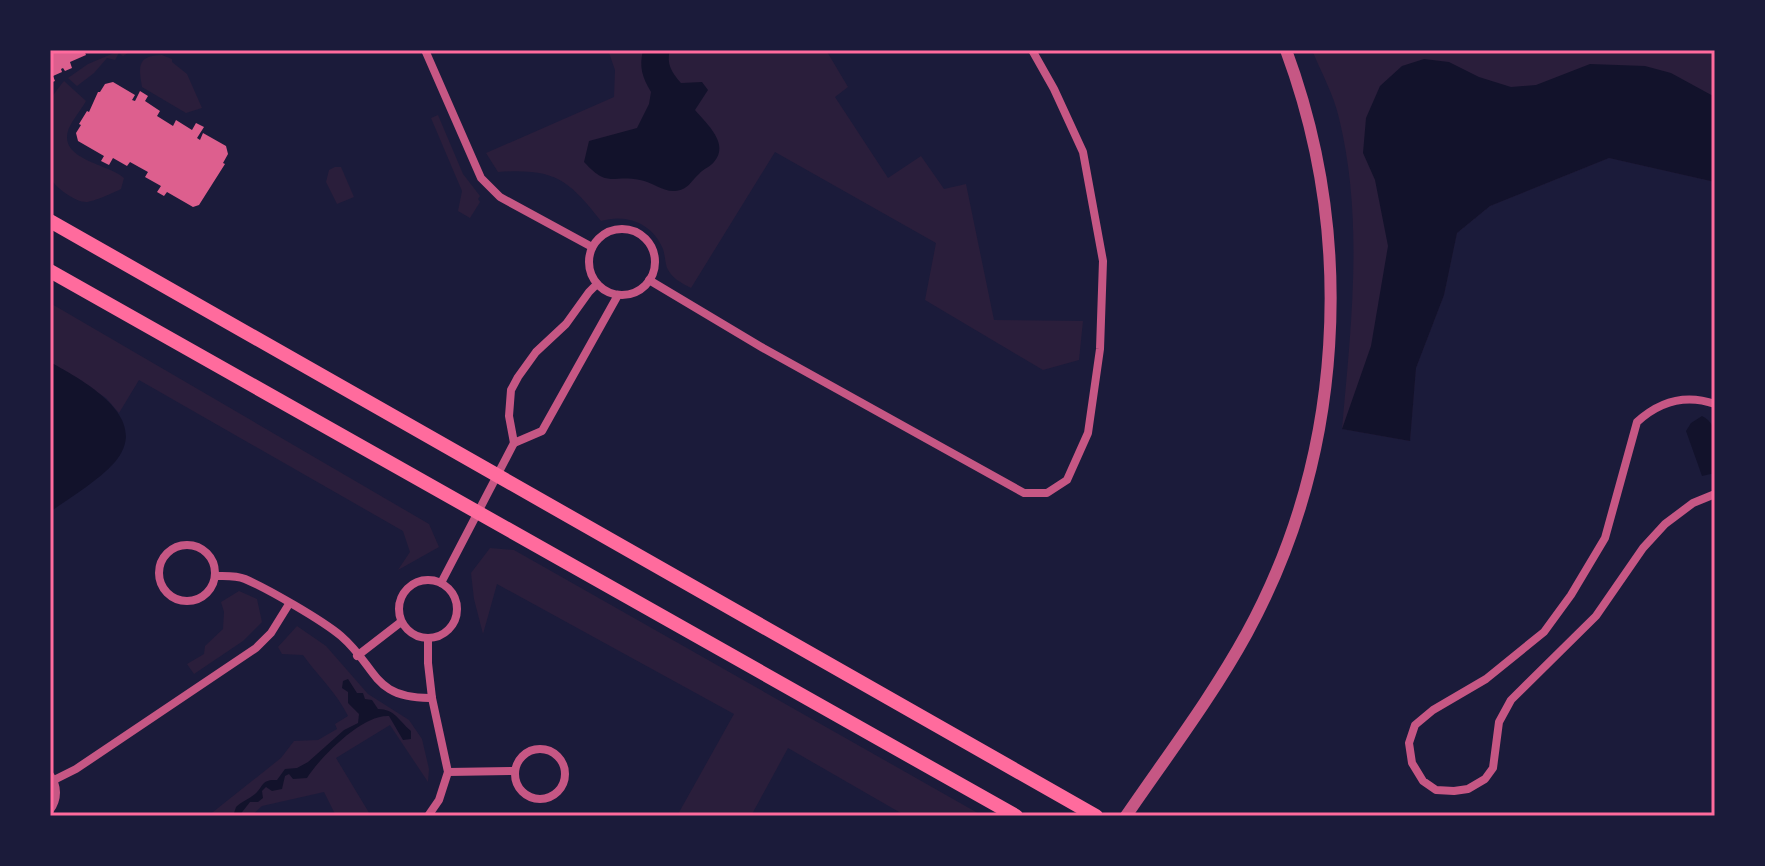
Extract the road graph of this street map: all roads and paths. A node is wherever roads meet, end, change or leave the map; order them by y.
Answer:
1 (425, 50) edge
2 (1032, 50) edge
3 (1286, 50) edge
4 (50, 221) edge
5 (592, 247) junction
6 (50, 271) edge
7 (649, 280) junction
8 (597, 284) junction
9 (618, 295) junction
10 (1715, 404) edge
11 (514, 443) junction
12 (498, 475) junction
13 (1715, 494) edge
14 (477, 511) junction
15 (215, 576) junction
16 (441, 583) junction
17 (289, 604) junction
18 (401, 622) junction
19 (428, 638) junction
20 (357, 656) junction
21 (432, 698) junction
22 (515, 771) junction
23 (448, 772) junction
24 (52, 778) edge
25 (50, 810) edge
26 (428, 816) edge
27 (1016, 816) edge
28 (1096, 816) edge
29 (1126, 816) edge

1 - 5 street
2 - 7 street
3 - 29 street
4 - 12 main road
5 - 7 street
5 - 8 street
6 - 14 main road
7 - 9 street
8 - 9 street
8 - 11 street
9 - 11 street
10 - 13 street
11 - 12 street
12 - 14 street
12 - 28 main road
14 - 16 street
14 - 27 main road
15 - 15 street
15 - 17 street
16 - 18 street
16 - 19 street
17 - 20 street
17 - 24 street
18 - 19 street
18 - 20 street
19 - 21 street
20 - 21 street
21 - 23 street
22 - 22 street
22 - 23 street
23 - 26 street
24 - 25 street

